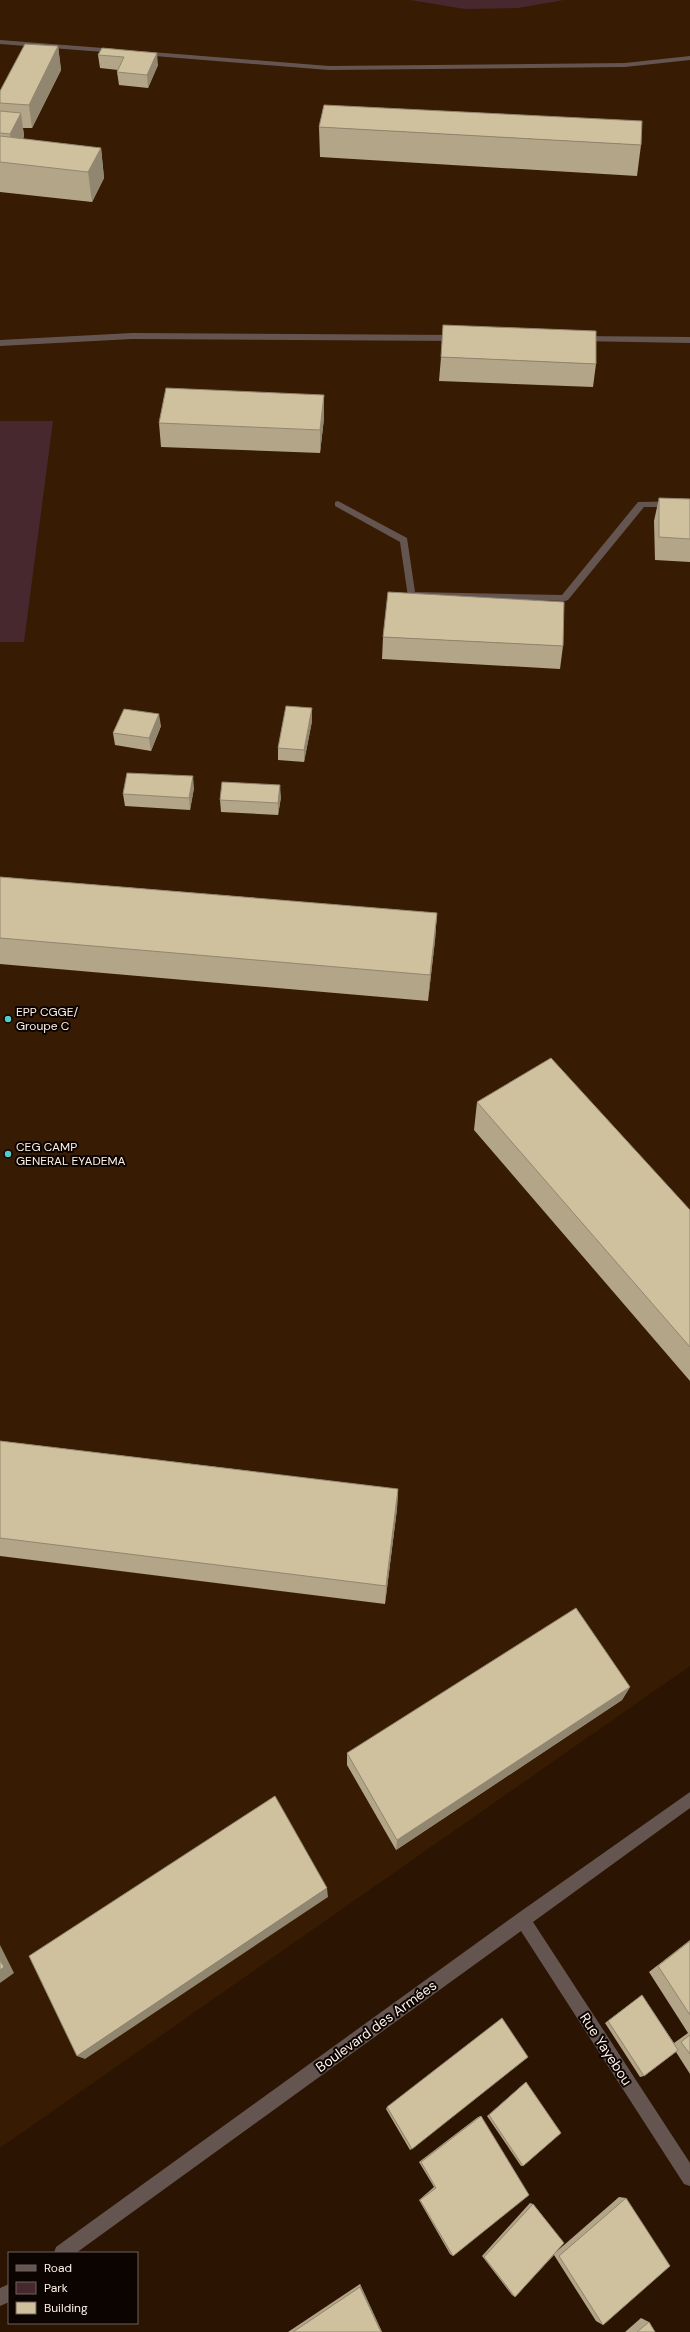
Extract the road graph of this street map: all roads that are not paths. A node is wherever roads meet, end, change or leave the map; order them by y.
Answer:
1 (0, 42) edge
2 (690, 58) edge
3 (467, 338) edge
4 (570, 339) edge
5 (690, 340) edge
6 (0, 344) edge
7 (338, 504) dead end
8 (690, 504) edge
9 (690, 1799) edge
10 (522, 1919) junction
11 (690, 2178) edge
12 (63, 2252) edge

1 - 2 street
3 - 6 street
4 - 5 street
7 - 8 street
9 - 10 street, Boulevard des Armées
10 - 11 street, Rue Yayebou
10 - 12 street, Boulevard des Armées

